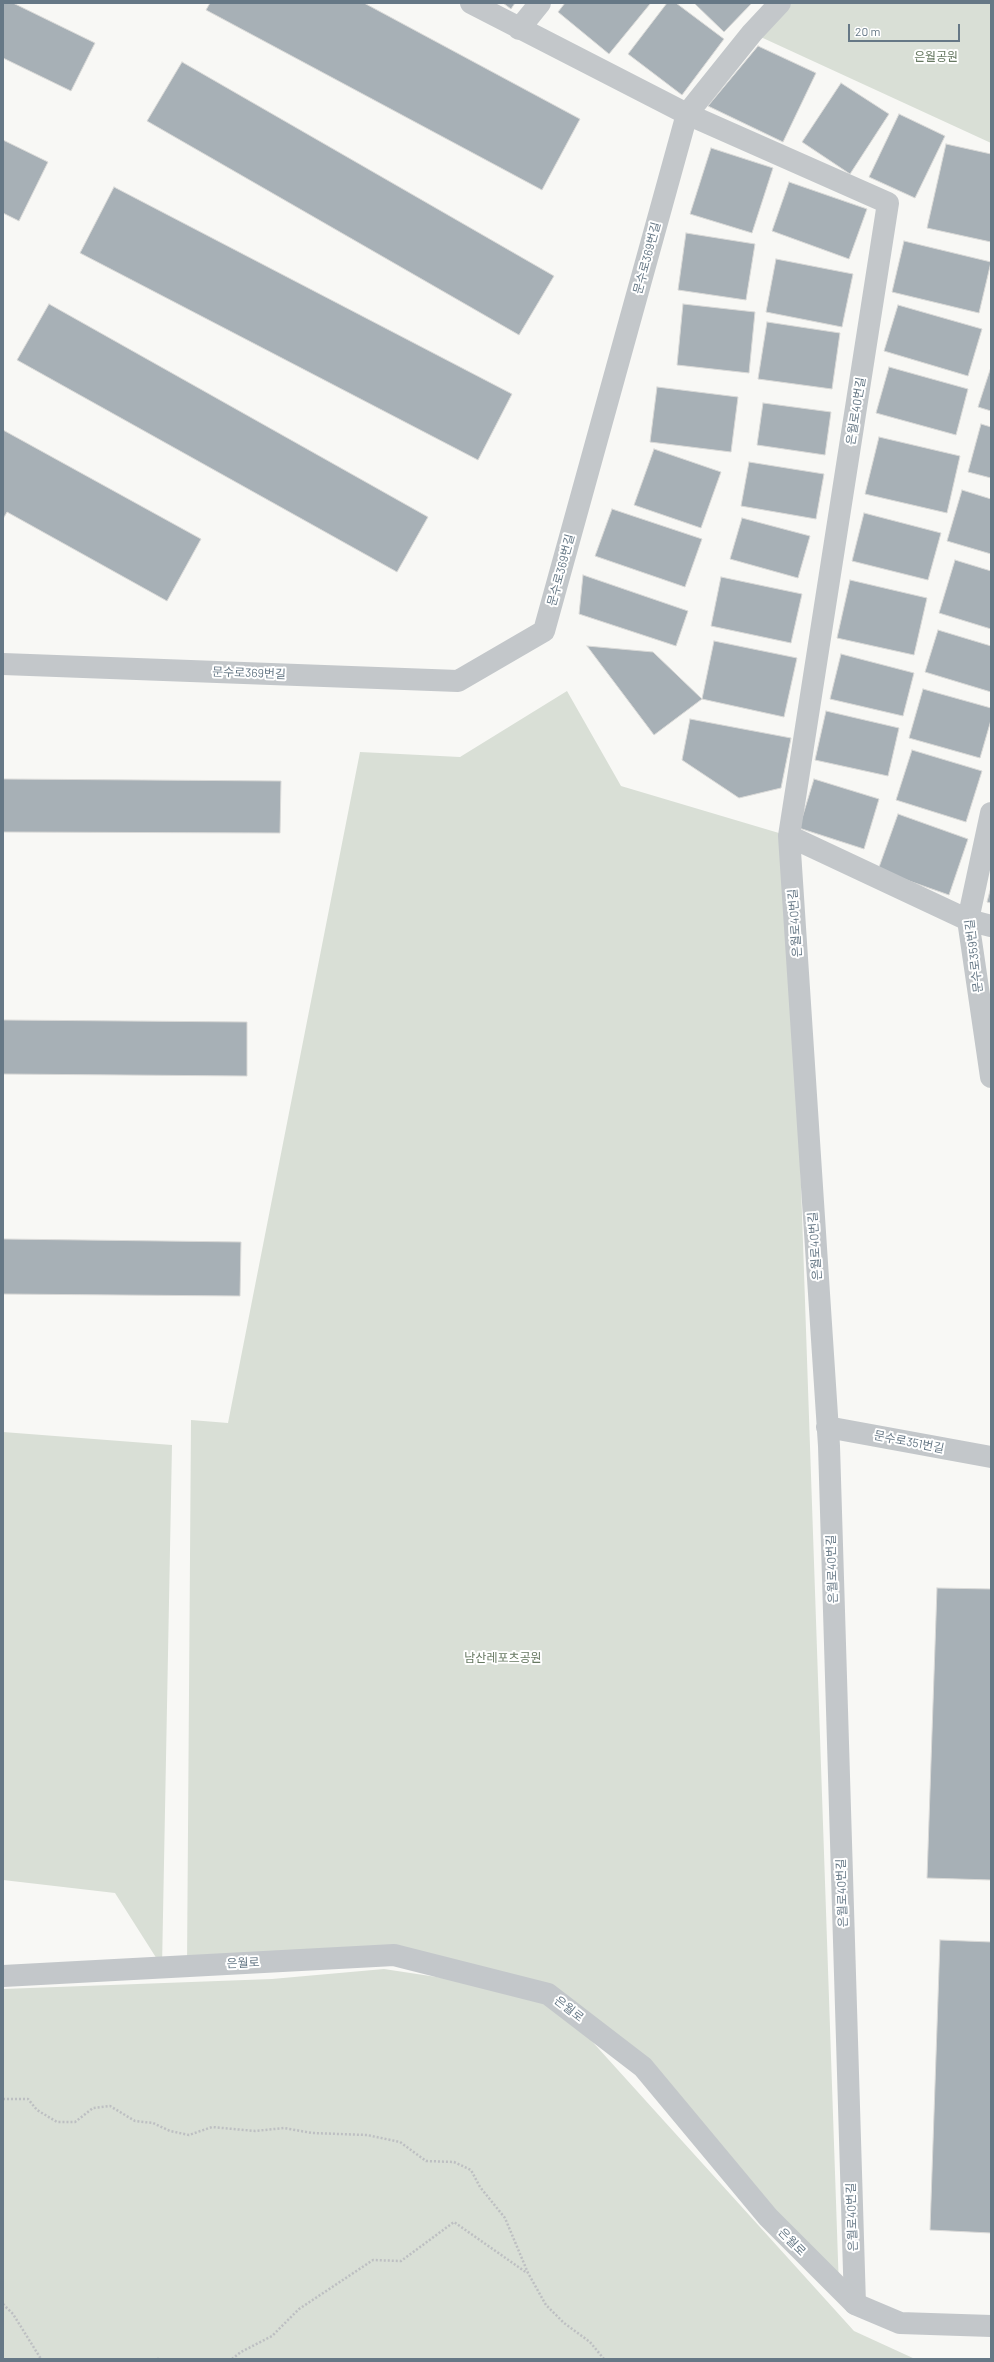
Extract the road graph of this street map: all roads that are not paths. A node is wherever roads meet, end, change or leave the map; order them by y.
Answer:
1 (472, 3) edge
2 (540, 3) edge
3 (780, 3) edge
4 (520, 29) junction
5 (687, 114) junction
6 (3, 664) edge
7 (991, 813) edge
8 (789, 836) junction
9 (968, 920) junction
10 (991, 926) edge
11 (991, 1077) edge
12 (827, 1426) junction
13 (991, 1457) edge
14 (3, 1976) edge
15 (855, 2304) junction
16 (991, 2326) edge

1 - 4 street
2 - 4 street
3 - 5 street, 문수로369번길
4 - 5 street
5 - 6 street, 문수로369번길
5 - 8 street, 은월로40번길
7 - 9 street, 문수로359번길
8 - 9 street
8 - 12 street, 은월로40번길
9 - 10 street
9 - 11 street, 문수로359번길
12 - 13 street, 문수로351번길
12 - 15 street, 은월로40번길
14 - 15 street, 은월로
15 - 16 street, 은월로

